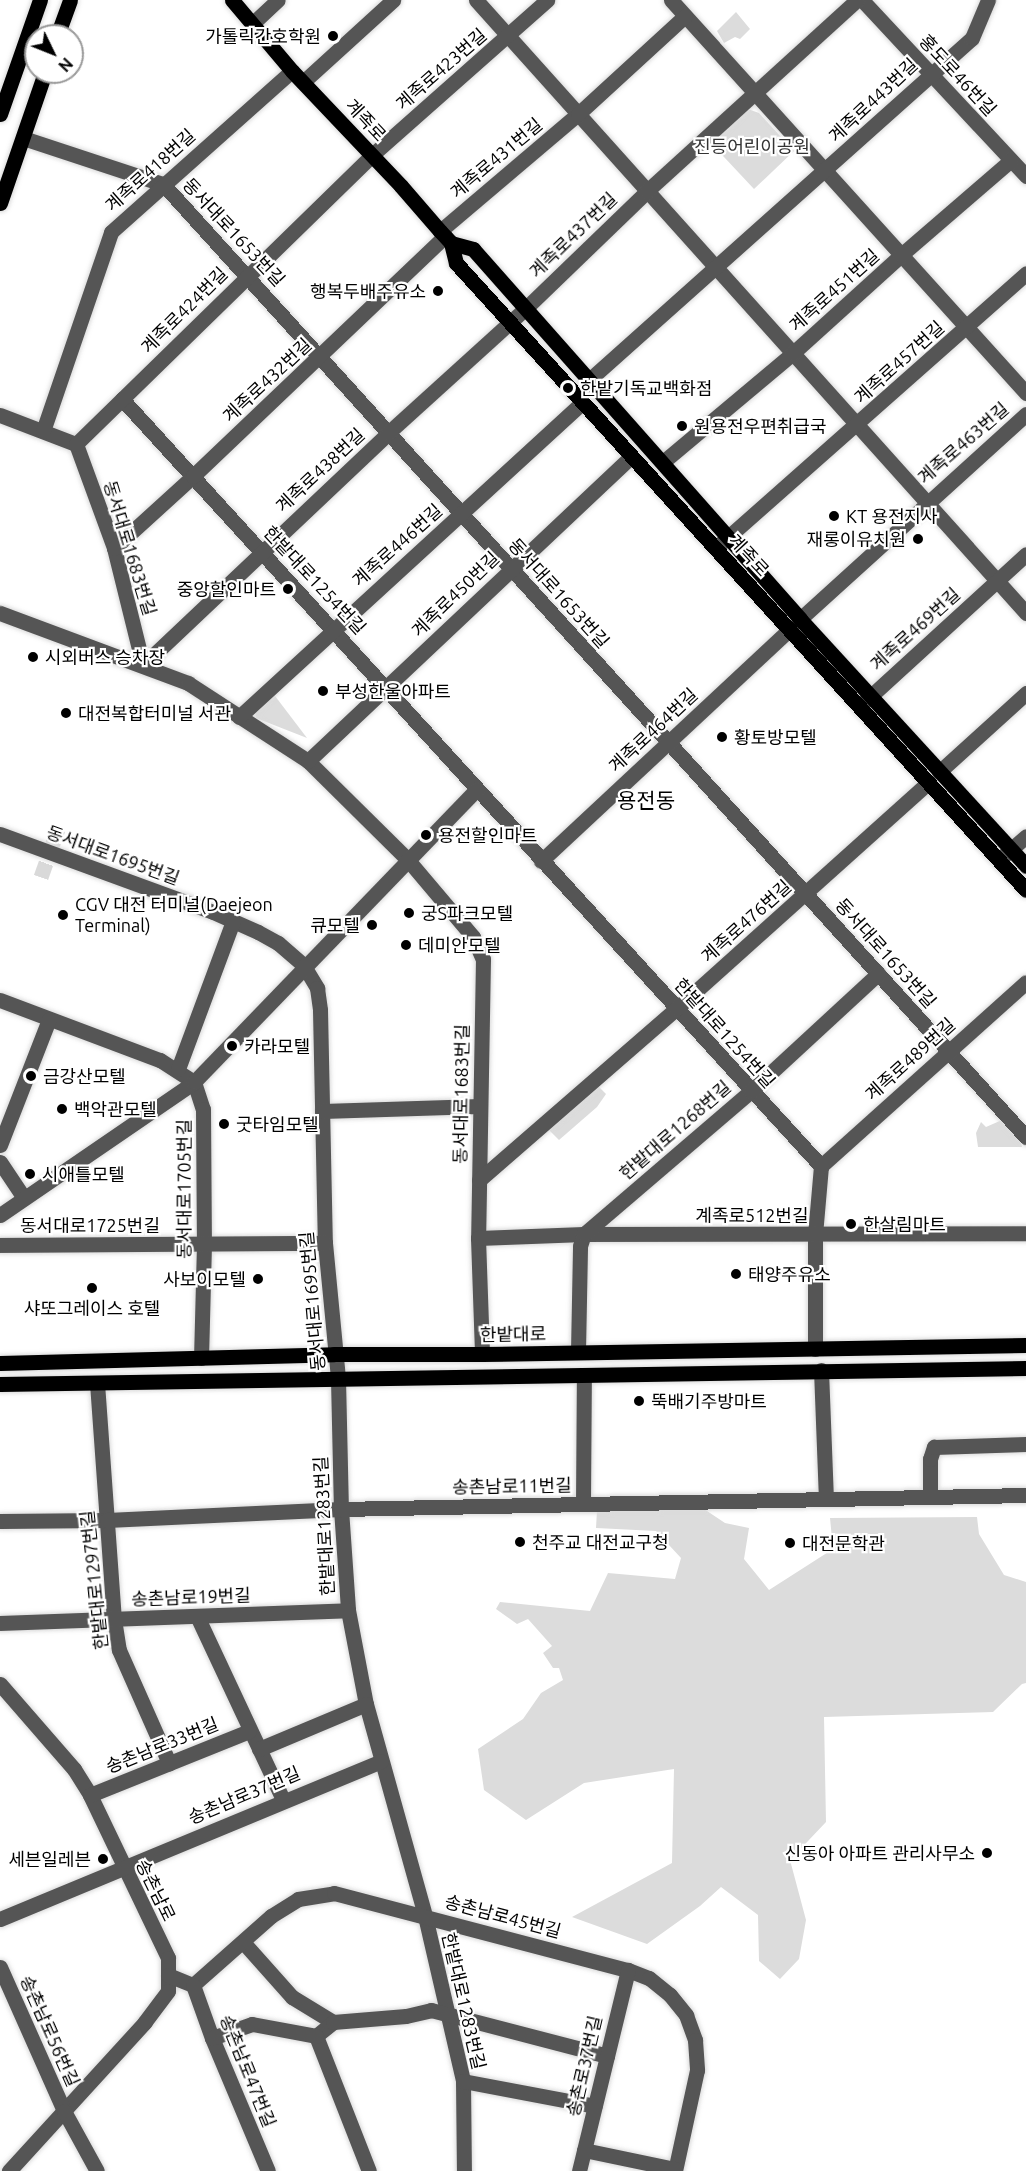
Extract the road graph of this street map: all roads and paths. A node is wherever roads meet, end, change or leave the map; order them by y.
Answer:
1 (40, 0) edge
2 (70, 0) edge
3 (232, 0) edge
4 (279, 0) edge
5 (393, 0) edge
6 (476, 0) edge
7 (547, 0) edge
8 (671, 0) edge
9 (857, 0) edge
10 (862, 0) edge
11 (988, 0) edge
12 (685, 16) junction
13 (61, 24) edge
14 (252, 24) junction
15 (508, 36) junction
16 (930, 73) junction
17 (298, 76) junction
18 (41, 84) edge
19 (4, 89) edge
20 (755, 93) junction
21 (0, 114) edge
22 (578, 114) junction
23 (23, 138) junction
24 (372, 155) junction
25 (1011, 160) junction
26 (825, 171) junction
27 (1026, 176) edge
28 (163, 184) junction
29 (647, 191) junction
30 (0, 203) edge
31 (445, 237) junction
32 (901, 255) junction
33 (716, 267) junction
34 (1026, 273) edge
35 (247, 275) junction
36 (526, 308) junction
37 (509, 322) junction
38 (966, 327) junction
39 (793, 353) junction
40 (321, 356) junction
41 (589, 380) junction
42 (1026, 393) edge
43 (122, 399) junction
44 (582, 403) junction
45 (1026, 414) edge
46 (0, 415) edge
47 (857, 425) junction
48 (43, 431) junction
49 (388, 433) junction
50 (76, 444) junction
51 (631, 457) junction
52 (663, 462) junction
53 (193, 476) junction
54 (927, 502) junction
55 (461, 513) junction
56 (729, 537) junction
57 (114, 548) junction
58 (716, 548) junction
59 (262, 552) junction
60 (1026, 554) edge
61 (511, 568) junction
62 (997, 580) junction
63 (0, 613) edge
64 (1026, 613) edge
65 (795, 624) junction
66 (333, 630) junction
67 (143, 665) junction
68 (387, 687) junction
69 (1026, 693) edge
70 (871, 695) junction
71 (859, 706) junction
72 (239, 717) junction
73 (670, 741) junction
74 (308, 761) junction
75 (933, 778) junction
76 (477, 789) junction
77 (0, 834) edge
78 (1026, 836) edge
79 (1005, 855) junction
80 (408, 860) junction
81 (541, 861) junction
82 (1026, 866) edge
83 (1026, 890) edge
84 (805, 894) junction
85 (233, 921) junction
86 (304, 966) junction
87 (878, 974) junction
88 (1026, 982) edge
89 (0, 1000) edge
90 (677, 1008) junction
91 (49, 1019) junction
92 (948, 1051) junction
93 (178, 1070) junction
94 (194, 1082) junction
95 (751, 1091) junction
96 (480, 1106) junction
97 (322, 1111) junction
98 (6, 1115) edge
99 (1025, 1134) edge
100 (0, 1145) edge
101 (0, 1162) edge
102 (821, 1166) junction
103 (479, 1180) junction
104 (24, 1198) junction
105 (0, 1215) edge
106 (1026, 1233) edge
107 (584, 1234) junction
108 (815, 1235) junction
109 (478, 1238) junction
110 (204, 1244) junction
111 (325, 1244) junction
112 (0, 1245) edge
113 (1026, 1345) edge
114 (815, 1349) junction
115 (578, 1352) junction
116 (334, 1354) junction
117 (482, 1354) junction
118 (201, 1358) junction
119 (0, 1363) edge
120 (1026, 1368) edge
121 (821, 1370) junction
122 (584, 1376) junction
123 (338, 1379) junction
124 (97, 1383) junction
125 (0, 1384) edge
126 (1026, 1444) edge
127 (1026, 1495) edge
128 (930, 1497) junction
129 (826, 1499) junction
130 (584, 1504) junction
131 (341, 1509) junction
132 (107, 1520) junction
133 (0, 1521) edge
134 (348, 1610) junction
135 (197, 1616) junction
136 (114, 1619) junction
137 (0, 1623) edge
138 (0, 1684) edge
139 (366, 1704) junction
140 (249, 1731) junction
141 (259, 1749) junction
142 (381, 1761) junction
143 (169, 1763) junction
144 (90, 1795) junction
145 (283, 1800) junction
146 (123, 1867) junction
147 (425, 1916) junction
148 (0, 1919) edge
149 (243, 1942) junction
150 (0, 1967) edge
151 (628, 1970) junction
152 (168, 1975) junction
153 (193, 1985) junction
154 (446, 2016) junction
155 (333, 2022) junction
156 (316, 2036) junction
157 (212, 2038) junction
158 (607, 2056) junction
159 (463, 2081) junction
160 (595, 2106) junction
161 (64, 2110) junction
162 (585, 2150) junction
163 (675, 2170) edge
164 (9, 2171) edge
165 (96, 2171) edge
166 (268, 2171) edge
167 (369, 2171) edge
168 (464, 2171) edge
169 (579, 2171) edge

1 - 19 main road
2 - 13 main road
3 - 14 main road, 계족로
4 - 14 street
5 - 17 street, 계족로418번길
6 - 15 street
7 - 15 street, 계족로423번길
8 - 12 street
9 - 20 street, 계족로437번길
10 - 16 street, 홍도로46번길
11 - 16 street, 계족로443번길
12 - 20 street
12 - 22 street, 계족로431번길
14 - 17 main road, 계족로
15 - 22 street, 계족로423번길
15 - 24 street, 계족로423번길
16 - 25 street, 홍도로46번길
16 - 26 street, 계족로443번길
17 - 24 main road, 계족로
17 - 28 street, 계족로418번길
18 - 23 main road
19 - 21 main road
20 - 26 street
20 - 29 street, 계족로437번길
22 - 29 street
22 - 31 street, 계족로431번길
23 - 28 street, 동서대로1653번길
23 - 30 main road
24 - 31 main road, 계족로
24 - 35 street, 계족로424번길
25 - 27 street, 홍도로46번길
25 - 32 street, 계족로451번길
26 - 32 street
26 - 33 street, 계족로443번길
28 - 35 street, 동서대로1653번길
28 - 48 street, 계족로418번길
29 - 33 street
29 - 36 street, 계족로437번길
31 - 36 main road, 계족로
31 - 37 main road, 계족로
31 - 40 street, 계족로432번길
32 - 38 street, 계족로451번길
32 - 39 street, 계족로451번길
33 - 39 street
33 - 41 street, 계족로443번길
34 - 38 street, 계족로457번길
35 - 40 street, 동서대로1653번길
35 - 43 street, 계족로424번길
36 - 37 street, 계족로438번길
36 - 41 main road, 계족로
37 - 44 main road, 계족로
37 - 49 street, 계족로438번길
38 - 42 street, 계족로457번길
38 - 47 street, 계족로457번길
39 - 47 street, 계족로451번길
39 - 52 street, 계족로451번길
40 - 49 street, 동서대로1653번길
40 - 53 street, 계족로432번길
41 - 52 main road, 계족로
43 - 50 street, 계족로424번길
43 - 53 street, 한밭대로1254번길
44 - 51 main road, 계족로
44 - 55 street, 계족로446번길
45 - 54 street, 계족로463번길
46 - 48 street
47 - 54 street, 계족로457번길
47 - 56 street, 계족로457번길
48 - 50 street
49 - 55 street, 동서대로1653번길
49 - 59 street, 계족로438번길
50 - 57 street, 동서대로1683번길
51 - 58 main road, 계족로
51 - 61 street, 계족로450번길
52 - 56 main road, 계족로
53 - 57 street, 계족로432번길
53 - 59 street, 한밭대로1254번길
54 - 62 street, 계족로463번길
54 - 65 street, 계족로463번길
55 - 61 street, 동서대로1653번길
55 - 66 street, 계족로446번길
56 - 58 street, 계족로457번길
56 - 65 main road, 계족로
57 - 67 street, 동서대로1683번길
58 - 65 main road, 계족로
59 - 66 street, 한밭대로1254번길
59 - 67 street, 계족로438번길
60 - 62 street, 계족로469번길
61 - 68 street, 계족로450번길
61 - 73 street, 동서대로1653번길
62 - 64 street
62 - 70 street, 계족로469번길
63 - 67 street, 동서대로1683번길
65 - 70 main road, 계족로
65 - 71 main road, 계족로
65 - 73 street, 계족로464번길
66 - 68 street, 한밭대로1254번길
66 - 72 street, 계족로446번길
67 - 72 street, 동서대로1683번길
68 - 74 street, 계족로450번길
68 - 76 street, 한밭대로1254번길
69 - 75 street, 계족로476번길
70 - 71 street, 계족로469번길
70 - 75 main road, 계족로
71 - 75 main road, 계족로
72 - 74 street, 동서대로1683번길
73 - 81 street, 계족로464번길
73 - 84 street, 동서대로1653번길
74 - 80 street, 동서대로1683번길
75 - 79 main road, 계족로
75 - 84 street, 계족로476번길
76 - 80 street
76 - 81 street, 한밭대로1254번길
77 - 85 street, 동서대로1695번길
78 - 79 street
79 - 82 main road, 계족로
79 - 83 main road, 계족로
80 - 86 street
80 - 96 street, 동서대로1683번길
81 - 90 street, 한밭대로1254번길
84 - 87 street, 동서대로1653번길
84 - 90 street, 계족로476번길
85 - 86 street, 동서대로1695번길
85 - 93 street
86 - 94 street
86 - 97 street, 동서대로1695번길
87 - 92 street, 동서대로1653번길
87 - 95 street, 한밭대로1268번길
88 - 92 street, 계족로489번길
89 - 91 street
90 - 95 street, 한밭대로1254번길
90 - 103 street, 계족로476번길
91 - 93 street
91 - 98 street
92 - 99 street, 동서대로1653번길
92 - 102 street, 계족로489번길
93 - 94 street
94 - 104 street, 동서대로1705번길
94 - 110 street, 동서대로1705번길
95 - 102 street, 한밭대로1254번길
95 - 107 street, 한밭대로1268번길
96 - 97 street
96 - 103 street, 동서대로1683번길
97 - 111 street, 동서대로1695번길
98 - 100 street
101 - 104 street
102 - 108 street
103 - 109 street, 동서대로1683번길
104 - 105 street, 동서대로1705번길
106 - 108 street, 계족로512번길
107 - 108 street, 계족로512번길
107 - 109 street, 계족로512번길
107 - 115 street
108 - 114 street
109 - 117 street, 동서대로1683번길
110 - 111 street, 동서대로1725번길
110 - 112 street, 동서대로1725번길
110 - 118 street, 동서대로1705번길
111 - 116 street, 동서대로1695번길
113 - 114 main road, 한밭대로
114 - 115 main road, 한밭대로
115 - 117 main road, 한밭대로
116 - 117 main road, 한밭대로
116 - 118 main road, 한밭대로
116 - 123 street, 동서대로1695번길
118 - 119 main road, 한밭대로
120 - 121 main road
121 - 122 main road
121 - 129 street
122 - 123 main road
122 - 130 street
123 - 124 main road
123 - 131 street, 한밭대로1283번길
124 - 125 main road
124 - 132 street, 한밭대로1297번길
126 - 128 street
127 - 128 street, 송촌남로11번길
128 - 129 street, 송촌남로11번길
129 - 130 street, 송촌남로11번길
130 - 131 street, 송촌남로11번길
131 - 132 street, 송촌남로11번길
131 - 134 street, 한밭대로1283번길
132 - 133 street, 송촌남로11번길
132 - 136 street, 한밭대로1297번길
134 - 135 street, 송촌남로19번길
134 - 139 street, 한밭대로1283번길
135 - 136 street, 송촌남로19번길
135 - 140 street, 송촌남로33번길
136 - 137 street, 송촌남로19번길
136 - 143 street, 한밭대로1297번길
138 - 144 street, 송촌남로
139 - 141 street
139 - 142 street, 한밭대로1283번길
140 - 141 street, 송촌남로33번길
140 - 143 street, 송촌남로33번길
141 - 145 street, 송촌남로33번길
142 - 145 street, 송촌남로37번길
142 - 147 street, 한밭대로1283번길
143 - 144 street, 송촌남로33번길
144 - 146 street, 송촌남로
145 - 146 street, 송촌남로37번길
146 - 148 street, 송촌남로37번길
146 - 152 street, 송촌남로
147 - 149 street, 송촌남로45번길
147 - 151 street, 송촌남로45번길
147 - 154 street, 한밭대로1283번길
149 - 153 street, 송촌남로45번길
149 - 155 street
150 - 161 street, 송촌남로56번길
151 - 158 street, 송촌로37번길
151 - 163 street, 송촌남로45번길
152 - 153 street
152 - 161 street, 송촌남로
153 - 157 street, 송촌남로47번길
154 - 155 street
154 - 158 street
154 - 159 street, 한밭대로1283번길
155 - 156 street
156 - 157 street
156 - 167 street
157 - 166 street, 송촌남로47번길
158 - 160 street, 송촌로37번길
159 - 160 street
159 - 168 street, 한밭대로1283번길
160 - 162 street, 송촌로37번길
161 - 164 street, 송촌남로
161 - 165 street
162 - 163 street
162 - 169 street, 송촌로37번길

